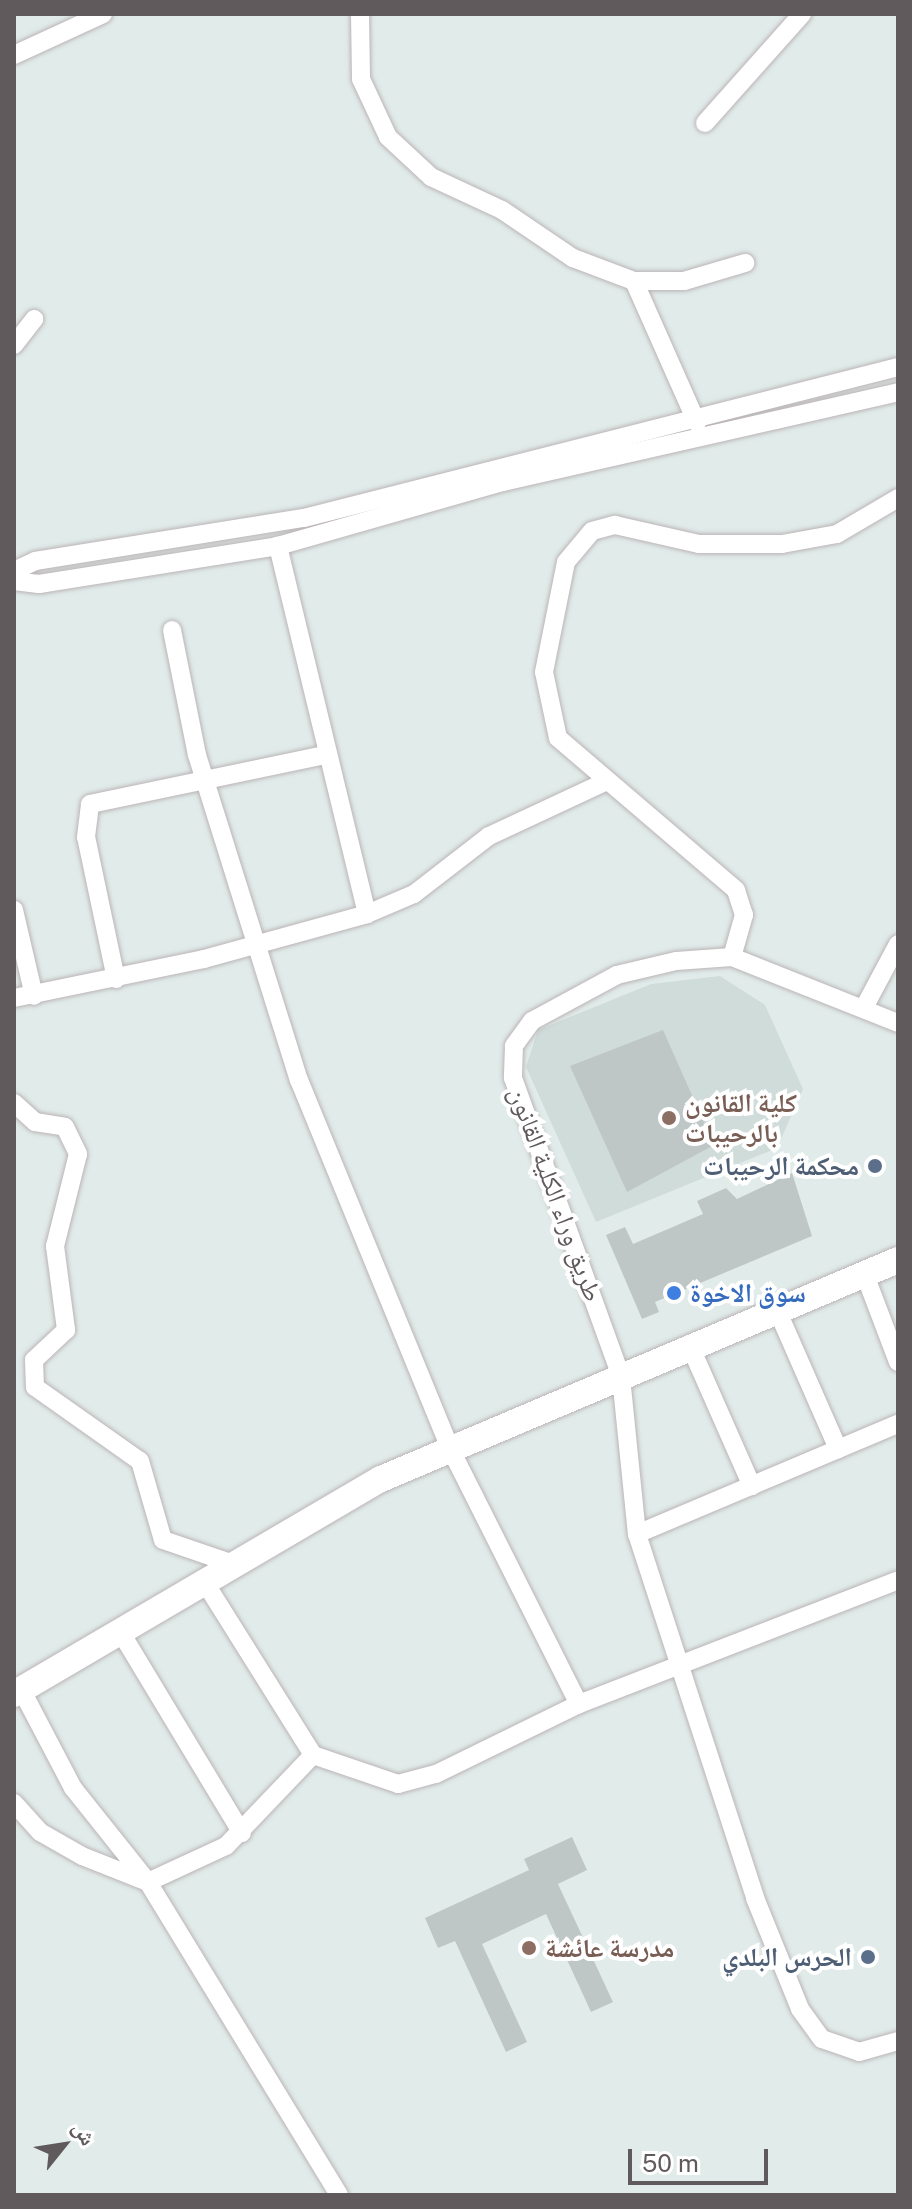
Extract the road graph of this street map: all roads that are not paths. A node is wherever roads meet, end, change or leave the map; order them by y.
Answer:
1 (103, 14) edge
2 (360, 14) edge
3 (802, 14) edge
4 (81, 19) edge
5 (14, 55) edge
6 (705, 123) dead end
7 (745, 263) dead end
8 (634, 281) junction
9 (34, 319) dead end
10 (14, 345) edge
11 (898, 367) edge
12 (898, 392) edge
13 (695, 413) junction
14 (701, 436) junction
15 (500, 474) junction
16 (898, 498) edge
17 (278, 546) junction
18 (14, 571) edge
19 (14, 581) edge
20 (172, 630) dead end
21 (325, 755) junction
22 (605, 782) junction
23 (205, 783) junction
24 (14, 910) edge
25 (367, 914) junction
26 (252, 944) junction
27 (898, 944) edge
28 (732, 957) junction
29 (116, 979) junction
30 (34, 996) junction
31 (14, 998) edge
32 (866, 1004) junction
33 (898, 1023) edge
34 (14, 1103) edge
35 (898, 1260) edge
36 (865, 1275) junction
37 (778, 1312) junction
38 (691, 1348) junction
39 (898, 1362) edge
40 (621, 1377) junction
41 (898, 1424) edge
42 (449, 1446) junction
43 (838, 1449) junction
44 (752, 1486) junction
45 (637, 1534) junction
46 (233, 1564) junction
47 (898, 1580) edge
48 (204, 1581) junction
49 (120, 1631) junction
50 (681, 1662) junction
51 (18, 1691) edge
52 (579, 1704) junction
53 (313, 1755) junction
54 (14, 1803) edge
55 (242, 1833) junction
56 (148, 1882) junction
57 (898, 2041) edge
58 (339, 2195) edge

1 - 4 street
2 - 8 street
3 - 6 street
4 - 5 street
7 - 8 street
8 - 13 street
9 - 10 street
11 - 13 street
12 - 14 street
13 - 14 street
13 - 15 street
14 - 15 street
15 - 17 street
15 - 18 street
16 - 22 street
17 - 19 street
17 - 21 street
20 - 23 street
21 - 23 street
21 - 25 street
22 - 25 street
22 - 28 street
23 - 26 street
23 - 29 street
24 - 30 street
25 - 26 street
26 - 29 street
26 - 42 street
27 - 32 street
28 - 32 street, طريق وراء الكلية القانون
28 - 40 street, طريق وراء الكلية القانون
29 - 30 street
30 - 31 street
32 - 33 street, طريق وراء الكلية القانون
34 - 46 street
35 - 36 main road
36 - 37 main road
36 - 39 street
37 - 38 main road
37 - 43 street
38 - 40 main road
38 - 44 street
40 - 42 main road
40 - 45 street, طريق وراء الكلية القانون
41 - 43 street
42 - 46 main road
42 - 52 street
43 - 44 street
44 - 45 street
45 - 50 street, طريق وراء الكلية القانون
46 - 48 main road
47 - 50 street
48 - 49 main road
48 - 53 street
49 - 51 main road
49 - 55 street
50 - 52 street
50 - 57 street, طريق وراء الكلية القانون
51 - 56 street
52 - 53 street
53 - 55 street
54 - 56 street
55 - 56 street
56 - 58 street

